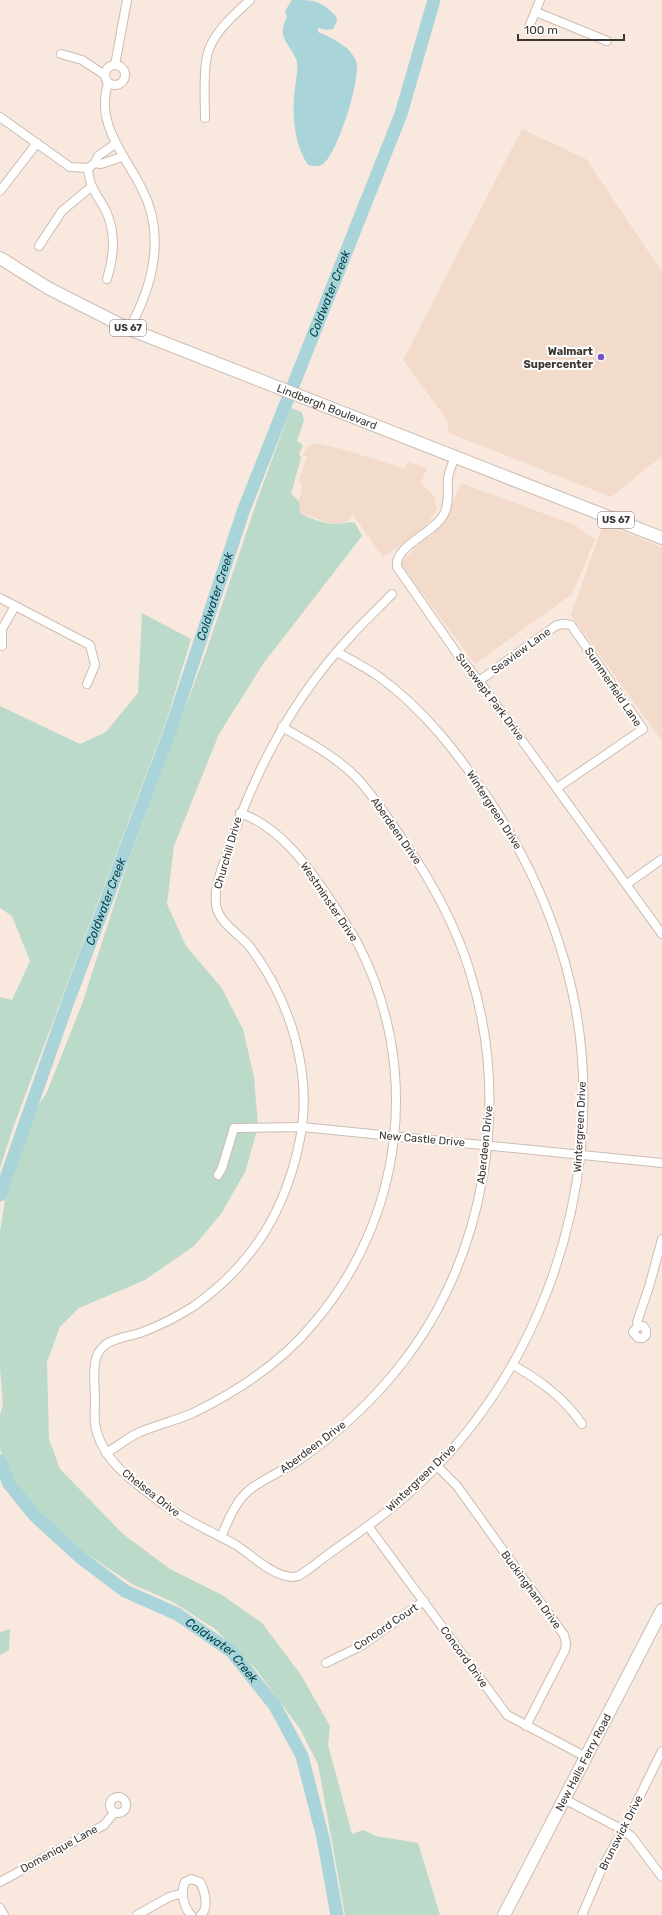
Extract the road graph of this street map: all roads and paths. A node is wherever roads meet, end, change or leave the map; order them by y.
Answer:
1 (127, 0) edge
2 (250, 0) edge
3 (540, 0) edge
4 (536, 12) junction
5 (529, 27) dead end
6 (607, 41) dead end
7 (61, 54) dead end
8 (115, 65) junction
9 (106, 79) junction
10 (0, 117) edge
11 (205, 118) dead end
12 (37, 143) junction
13 (115, 144) junction
14 (122, 157) junction
15 (92, 166) junction
16 (91, 187) junction
17 (0, 191) edge
18 (39, 246) dead end
19 (0, 258) edge
20 (107, 279) dead end
21 (129, 329) junction
22 (455, 457) junction
23 (662, 538) edge
24 (392, 594) dead end
25 (0, 598) edge
26 (15, 606) junction
27 (564, 624) joint
28 (2, 646) dead end
29 (337, 652) junction
30 (479, 681) junction
31 (87, 684) dead end
32 (282, 728) junction
33 (557, 788) junction
34 (240, 813) junction
35 (662, 859) edge
36 (627, 884) junction
37 (662, 934) edge
38 (302, 1127) junction
39 (395, 1138) junction
40 (487, 1145) junction
41 (580, 1154) junction
42 (662, 1163) edge
43 (218, 1175) dead end
44 (662, 1239) edge
45 (638, 1326) dead end
46 (99, 1352) joint
47 (514, 1365) junction
48 (582, 1424) dead end
49 (106, 1453) junction
50 (437, 1466) junction
51 (368, 1526) junction
52 (221, 1537) junction
53 (291, 1577) joint
54 (424, 1601) junction
55 (662, 1610) edge
56 (326, 1663) dead end
57 (526, 1726) junction
58 (662, 1751) edge
59 (586, 1757) junction
60 (564, 1798) junction
61 (114, 1813) dead end
62 (624, 1830) junction
63 (662, 1878) edge
64 (0, 1882) edge
65 (183, 1893) junction
66 (0, 1908) edge
67 (4, 1915) edge
68 (137, 1915) edge
69 (191, 1915) edge
70 (201, 1915) edge
71 (504, 1915) edge
72 (582, 1915) edge

1 - 8 street
2 - 11 street
3 - 4 street
4 - 5 street
4 - 6 street
7 - 9 street
8 - 9 street
8 - 9 street
9 - 13 street
10 - 12 street
12 - 15 street
12 - 17 street
13 - 14 street
13 - 15 street
14 - 15 street
14 - 21 street
15 - 16 street
16 - 18 street
16 - 20 street
19 - 21 main road, Lindbergh Boulevard / US 67
21 - 22 main road, Lindbergh Boulevard / US 67
22 - 23 main road, Lindbergh Boulevard / US 67
22 - 30 street, Sunswept Park Drive
24 - 29 street, Churchill Drive
25 - 26 street
26 - 28 street
26 - 31 street
27 - 30 street, Seaview Lane
27 - 33 street, Summerfield Lane
29 - 32 street, Churchill Drive
29 - 41 street, Wintergreen Drive
30 - 33 street, Sunswept Park Drive
32 - 34 street, Churchill Drive
32 - 40 street, Aberdeen Drive
33 - 36 street, Sunswept Park Drive
34 - 38 street, Churchill Drive
34 - 39 street, Westminster Drive
35 - 36 street
36 - 37 street, Sunswept Park Drive
38 - 39 street, New Castle Drive
38 - 43 street, New Castle Drive
38 - 46 street, Churchill Drive
39 - 40 street, New Castle Drive
39 - 49 street, Westminster Drive
40 - 41 street, New Castle Drive
40 - 52 street, Aberdeen Drive
41 - 42 street, New Castle Drive
41 - 47 street, Wintergreen Drive
44 - 45 street
46 - 49 street, Chelsea Drive
47 - 48 street
47 - 50 street, Wintergreen Drive
49 - 52 street, Chelsea Drive
50 - 51 street, Wintergreen Drive
50 - 57 street, Buckingham Drive
51 - 53 street, Wintergreen Drive
51 - 54 street, Concord Drive
52 - 53 street, Chelsea Drive
54 - 56 street, Concord Court
54 - 57 street, Concord Drive
55 - 59 main road, New Halls Ferry Road
57 - 59 street, Concord Drive
58 - 62 street, Brunswick Drive
59 - 60 main road, New Halls Ferry Road
60 - 62 street
60 - 71 main road, New Halls Ferry Road
61 - 64 street, Domenique Lane
62 - 63 street
62 - 72 street, Brunswick Drive
65 - 68 street
65 - 69 street
65 - 70 street
66 - 67 street

